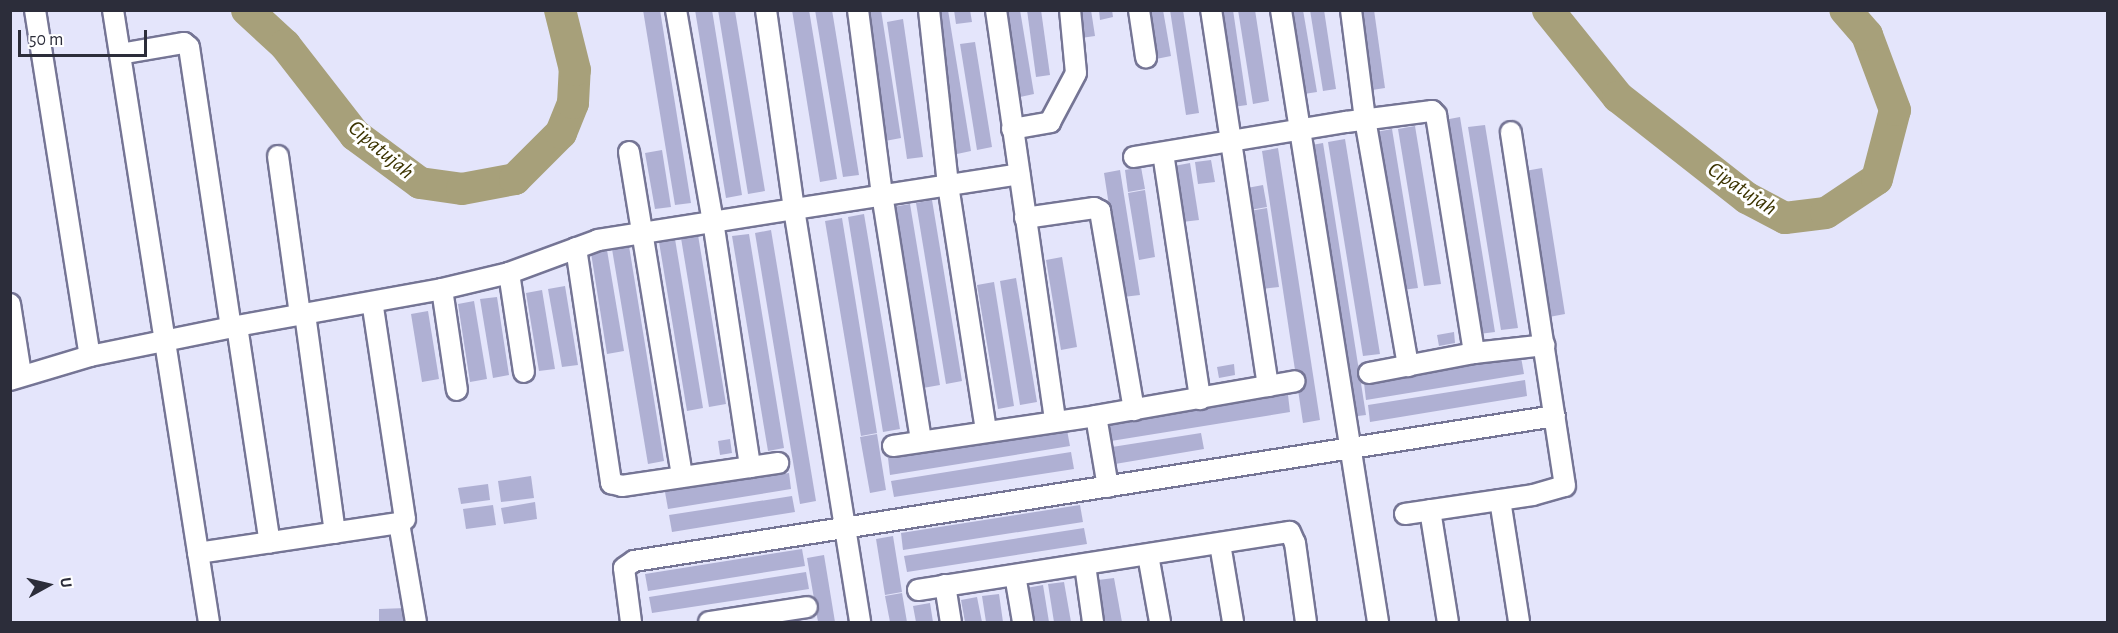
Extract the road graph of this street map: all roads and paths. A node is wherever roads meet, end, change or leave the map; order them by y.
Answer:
1 (35, 10) edge
2 (113, 10) edge
3 (676, 10) edge
4 (766, 10) edge
5 (858, 10) edge
6 (929, 10) edge
7 (996, 10) edge
8 (1070, 10) edge
9 (1139, 10) edge
10 (1211, 10) edge
11 (1281, 10) edge
12 (1351, 10) edge
13 (120, 54) junction
14 (1146, 57) dead end
15 (1365, 119) junction
16 (1012, 129) junction
17 (1299, 130) junction
18 (1511, 132) dead end
19 (1232, 141) junction
20 (629, 152) dead end
21 (1163, 153) junction
22 (278, 156) dead end
23 (1134, 157) dead end
24 (1019, 174) junction
25 (948, 185) junction
26 (882, 194) junction
27 (794, 209) junction
28 (1025, 218) junction
29 (713, 221) junction
30 (642, 232) junction
31 (576, 248) junction
32 (509, 273) junction
33 (442, 289) junction
34 (372, 302) junction
35 (10, 304) edge
36 (302, 314) junction
37 (234, 326) junction
38 (165, 342) junction
39 (1545, 345) junction
40 (1474, 353) junction
41 (90, 356) junction
42 (1408, 366) junction
43 (524, 372) dead end
44 (1369, 373) dead end
45 (16, 377) edge
46 (1295, 381) dead end
47 (1268, 386) junction
48 (457, 390) dead end
49 (1200, 399) junction
50 (1134, 410) junction
51 (1096, 416) junction
52 (1555, 416) junction
53 (1055, 420) junction
54 (986, 431) junction
55 (921, 441) junction
56 (893, 446) dead end
57 (1351, 449) junction
58 (778, 463) dead end
59 (750, 468) junction
60 (682, 477) junction
61 (1108, 487) junction
62 (1500, 500) junction
63 (1430, 510) junction
64 (1405, 514) dead end
65 (399, 523) junction
66 (843, 527) junction
67 (335, 533) junction
68 (270, 543) junction
69 (1220, 544) junction
70 (198, 553) junction
71 (1148, 555) junction
72 (1085, 565) junction
73 (1015, 575) junction
74 (945, 585) junction
75 (918, 590) dead end
76 (807, 607) dead end
77 (776, 617) edge
78 (209, 622) edge
79 (416, 622) edge
80 (631, 622) edge
81 (709, 622) edge
82 (860, 622) edge
83 (951, 622) edge
84 (1023, 622) edge
85 (1094, 622) edge
86 (1160, 622) edge
87 (1233, 622) edge
88 (1306, 622) edge
89 (1378, 622) edge
90 (1448, 622) edge
91 (1519, 622) edge

1 - 41 street
2 - 13 street
3 - 29 street
4 - 27 street
5 - 26 street
6 - 25 street
7 - 16 street
8 - 16 street
9 - 14 street
10 - 19 street
11 - 17 street
12 - 15 street
13 - 37 street
13 - 38 street
15 - 17 street
15 - 40 street
15 - 42 street
16 - 24 street
17 - 19 street
17 - 57 street
18 - 39 street
19 - 21 street
19 - 47 street
20 - 30 street
21 - 23 street
21 - 49 street
22 - 36 street
24 - 25 street
24 - 28 street
25 - 26 street
25 - 54 street
26 - 27 street
26 - 55 street
27 - 29 street
27 - 66 street
28 - 50 street
28 - 53 street
29 - 30 street
29 - 59 street
30 - 31 street
30 - 60 street
31 - 32 street
31 - 60 street
32 - 33 street
32 - 43 street
33 - 34 street
33 - 48 street
34 - 36 street
34 - 65 street
35 - 45 street
36 - 37 street
36 - 67 street
37 - 38 street
37 - 68 street
38 - 41 street
38 - 70 street
39 - 40 street
39 - 52 street
40 - 42 street
41 - 45 street
42 - 44 street
46 - 47 street
47 - 49 street
49 - 50 street
50 - 51 street
51 - 53 street
51 - 61 street
52 - 57 street
52 - 62 street
53 - 54 street
54 - 55 street
55 - 56 street
57 - 61 street
57 - 89 street
58 - 59 street
59 - 60 street
61 - 66 street
62 - 63 street
62 - 91 street
63 - 64 street
63 - 90 street
65 - 67 street
65 - 79 street
66 - 80 street
66 - 82 street
67 - 68 street
68 - 70 street
69 - 71 street
69 - 87 street
69 - 88 street
70 - 78 street
71 - 72 street
71 - 86 street
72 - 73 street
72 - 85 street
73 - 74 street
73 - 84 street
74 - 75 street
74 - 83 street
76 - 77 street
77 - 81 street

